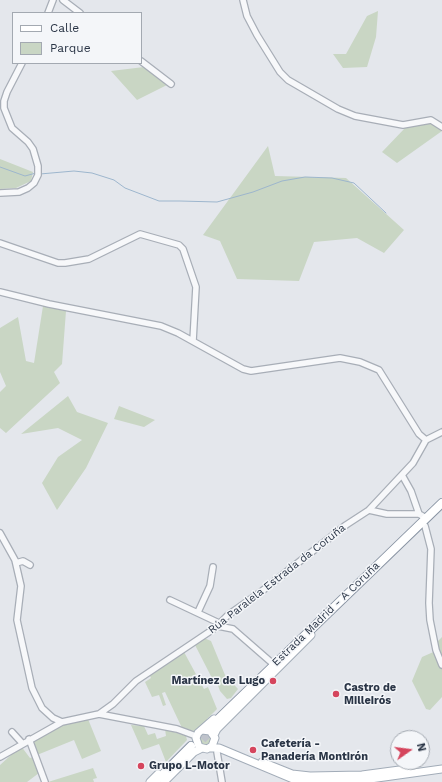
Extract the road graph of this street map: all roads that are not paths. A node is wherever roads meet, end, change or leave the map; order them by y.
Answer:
1 (53, 0) edge
2 (63, 0) edge
3 (246, 1) edge
4 (48, 12) edge
5 (79, 12) edge
6 (142, 62) edge
7 (21, 64) edge
8 (171, 84) dead end
9 (442, 127) edge
10 (0, 193) edge
11 (0, 243) edge
12 (0, 292) edge
13 (193, 341) junction
14 (442, 432) edge
15 (426, 440) junction
16 (402, 476) junction
17 (442, 503) edge
18 (369, 510) junction
19 (442, 510) edge
20 (423, 519) junction
21 (0, 533) edge
22 (16, 563) junction
23 (30, 565) dead end
24 (213, 567) dead end
25 (170, 600) dead end
26 (198, 612) junction
27 (218, 625) junction
28 (309, 633) junction
29 (272, 663) junction
30 (442, 665) edge
31 (99, 714) junction
32 (62, 722) junction
33 (202, 730) junction
34 (12, 732) dead end
35 (213, 733) junction
36 (196, 737) junction
37 (29, 740) junction
38 (22, 743) junction
39 (206, 748) junction
40 (217, 752) junction
41 (232, 754) junction
42 (0, 757) edge
43 (190, 757) junction
44 (442, 764) edge
45 (442, 769) edge
46 (45, 782) edge
47 (150, 782) edge
48 (155, 782) edge
49 (160, 782) edge
50 (164, 782) edge
51 (222, 782) edge

1 - 4 street
2 - 5 street
3 - 9 street
6 - 8 street
7 - 10 street
11 - 13 street
12 - 13 street
13 - 15 street
14 - 15 street
15 - 16 street, Rúa Paralela Estrada da Coruña
16 - 18 street, Rúa Paralela Estrada da Coruña
16 - 20 street
17 - 20 highway, Estrada Madrid - A Coruña
18 - 20 street
18 - 27 street, Rúa Paralela Estrada da Coruña
19 - 20 highway, Estrada Madrid - A Coruña
20 - 28 highway, Estrada Madrid - A Coruña
20 - 30 street
21 - 22 street
22 - 23 street
22 - 32 street
24 - 26 street
25 - 26 street
26 - 27 street
27 - 29 street
27 - 31 street, Rúa Paralela Estrada da Coruña
28 - 29 main road
28 - 35 highway, Estrada Madrid - A Coruña
29 - 33 main road
31 - 32 street
31 - 36 street
32 - 37 street
33 - 35 main road
33 - 36 main road
34 - 38 street
35 - 39 main road
35 - 44 main road
36 - 39 main road
36 - 47 main road
37 - 38 street
37 - 46 street
38 - 42 street
39 - 41 main road
39 - 43 main road
40 - 41 main road
40 - 43 main road
40 - 51 street
41 - 45 main road
43 - 50 main road
48 - 49 highway

